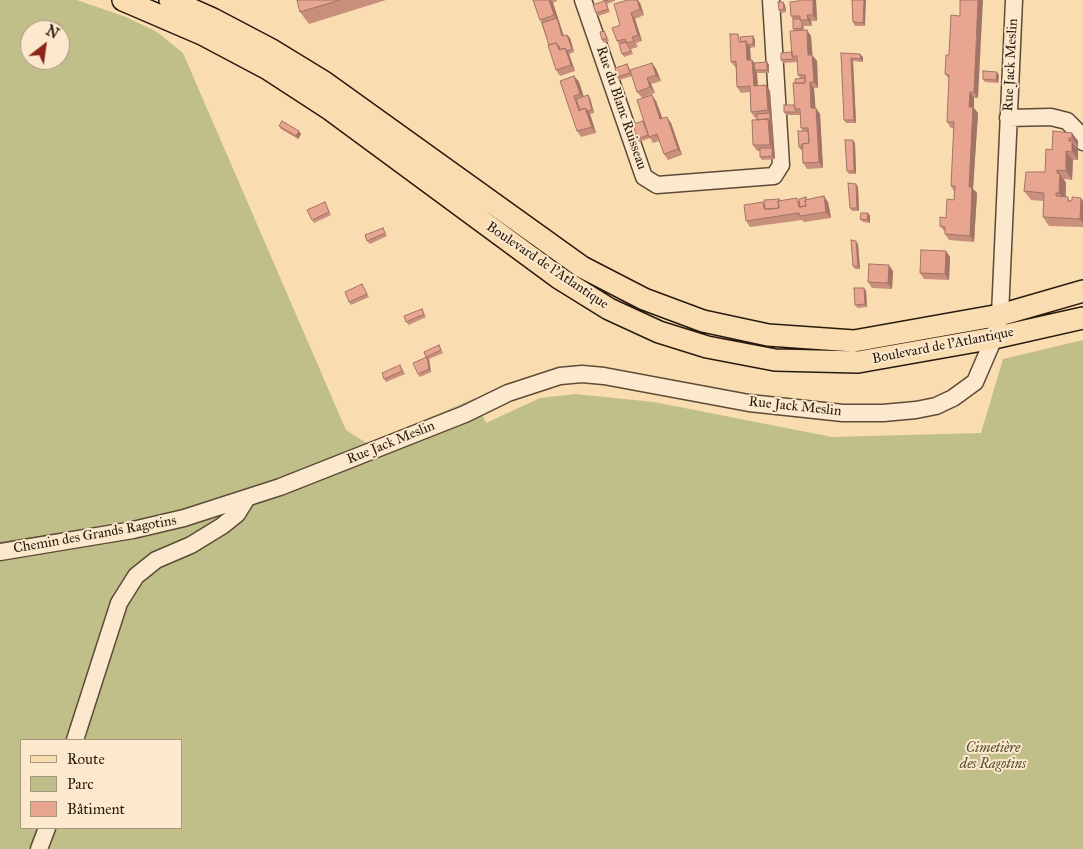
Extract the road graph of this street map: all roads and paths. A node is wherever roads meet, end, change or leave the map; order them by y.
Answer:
1 (123, 0) edge
2 (170, 0) edge
3 (583, 0) edge
4 (771, 0) edge
5 (1014, 0) edge
6 (1008, 118) junction
7 (1083, 142) edge
8 (1083, 291) edge
9 (1000, 315) junction
10 (1083, 318) edge
11 (994, 338) junction
12 (247, 498) junction
13 (0, 552) edge
14 (75, 739) edge
15 (47, 829) edge
16 (39, 849) edge

1 - 11 main road, Boulevard de l'Atlantique
2 - 9 main road, Boulevard de l'Atlantique
3 - 4 street, Rue du Blanc Ruisseau
5 - 6 street, Rue Jack Meslin
6 - 7 street
6 - 9 street, Rue Jack Meslin
8 - 9 main road, Boulevard de l'Atlantique
9 - 11 street, Rue Jack Meslin
10 - 11 main road, Boulevard de l'Atlantique
11 - 12 street, Rue Jack Meslin
12 - 13 street, Chemin des Grands Ragotins
12 - 14 street
15 - 16 street

